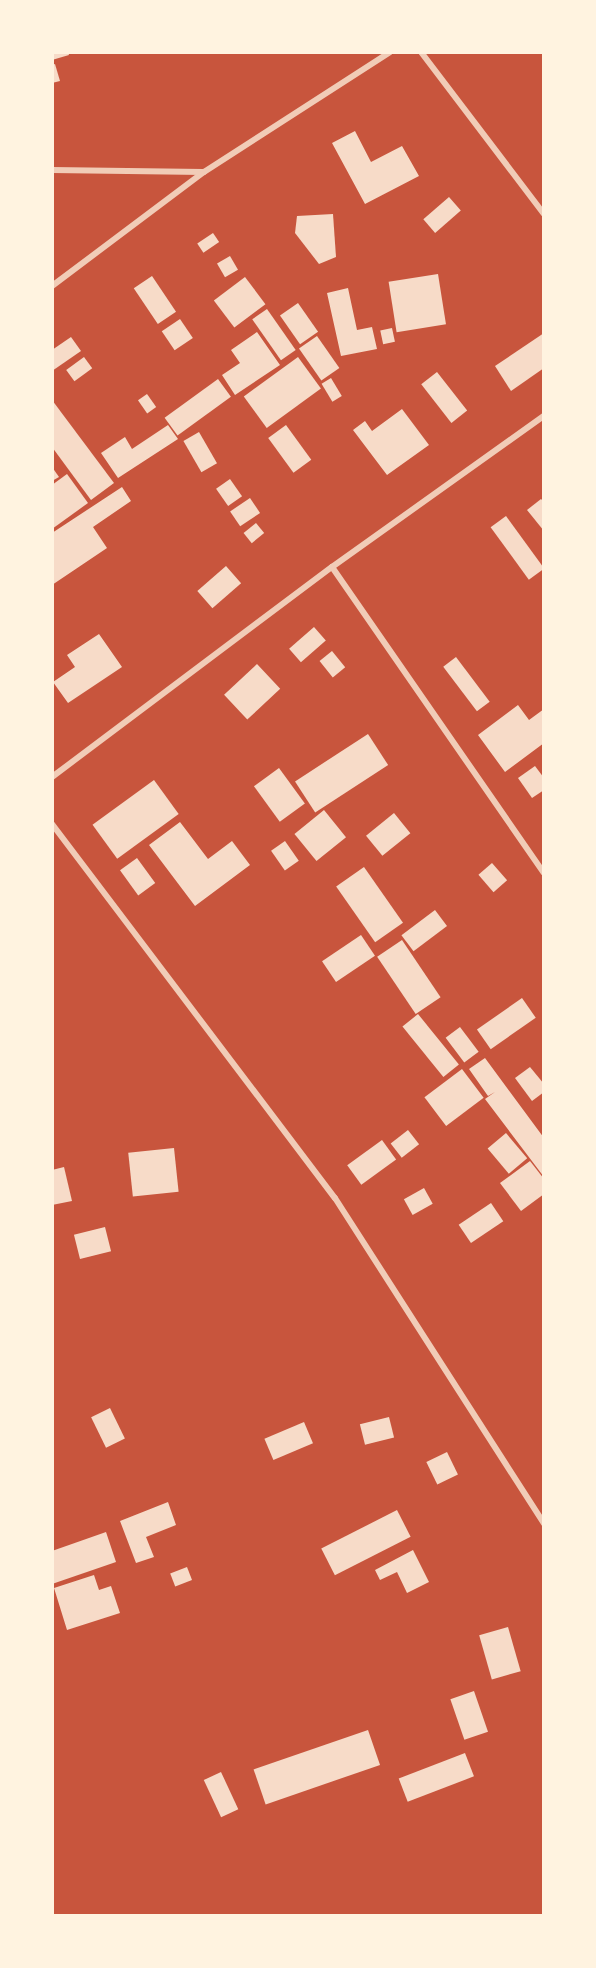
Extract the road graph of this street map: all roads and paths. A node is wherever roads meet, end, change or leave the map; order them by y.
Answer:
1 (390, 52) edge
2 (421, 52) edge
3 (52, 170) edge
4 (204, 172) junction
5 (543, 214) edge
6 (52, 286) edge
7 (543, 416) edge
8 (332, 567) junction
9 (52, 777) edge
10 (52, 824) edge
11 (543, 873) edge
12 (543, 1524) edge

1 - 4 street
2 - 5 street
3 - 4 street
4 - 6 street
7 - 8 street
8 - 9 street
8 - 11 street
10 - 12 street

